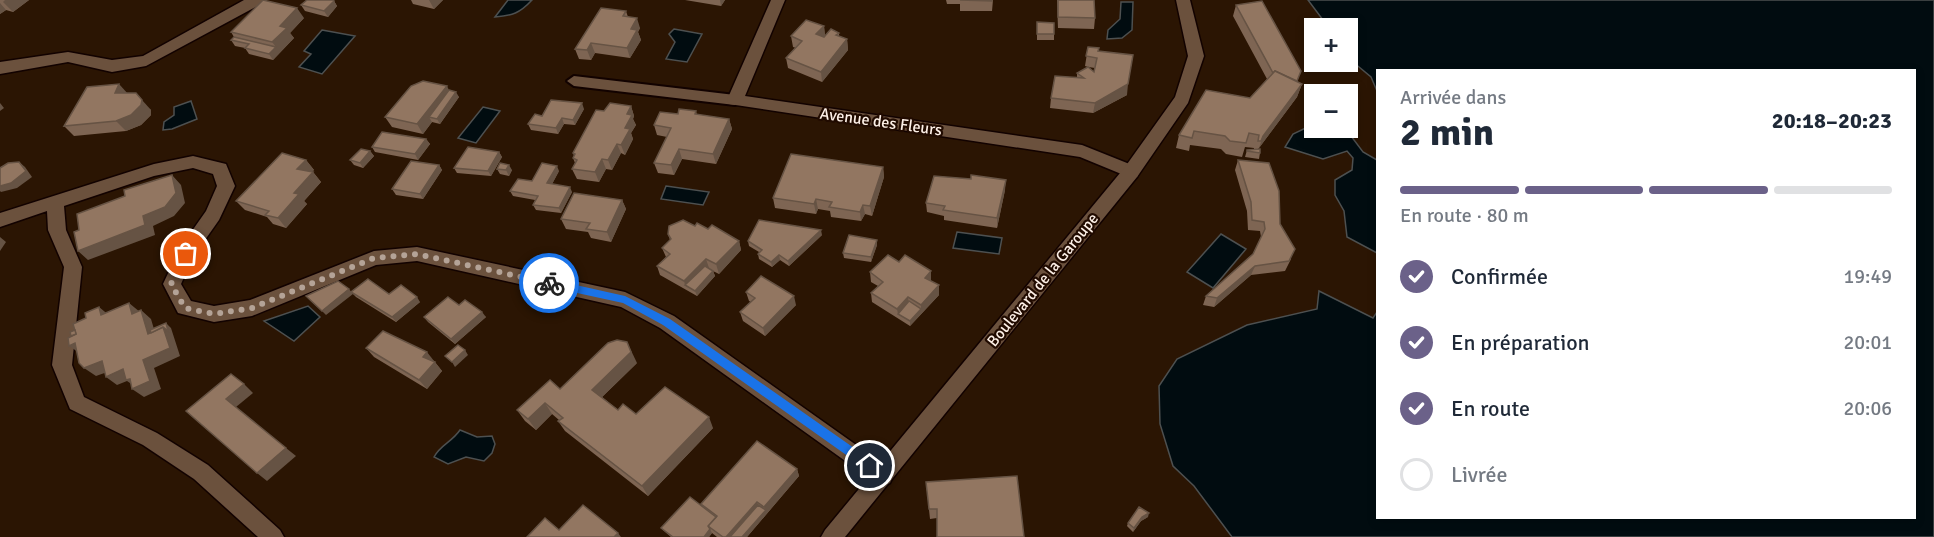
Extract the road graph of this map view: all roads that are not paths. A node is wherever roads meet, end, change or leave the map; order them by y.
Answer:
1 (256, 0) edge
2 (778, 0) edge
3 (1183, 0) edge
4 (0, 68) edge
5 (574, 81) dead end
6 (735, 100) junction
7 (1131, 172) junction
8 (55, 202) junction
9 (0, 220) edge
10 (884, 476) junction
11 (273, 537) edge
12 (832, 537) edge

1 - 4 street
2 - 6 street
3 - 7 street, Boulevard de la Garoupe
5 - 6 lane
6 - 7 street, Avenue des Fleurs
7 - 10 street, Boulevard de la Garoupe
8 - 9 street
8 - 10 street
8 - 11 street
10 - 12 street, Boulevard de la Garoupe

